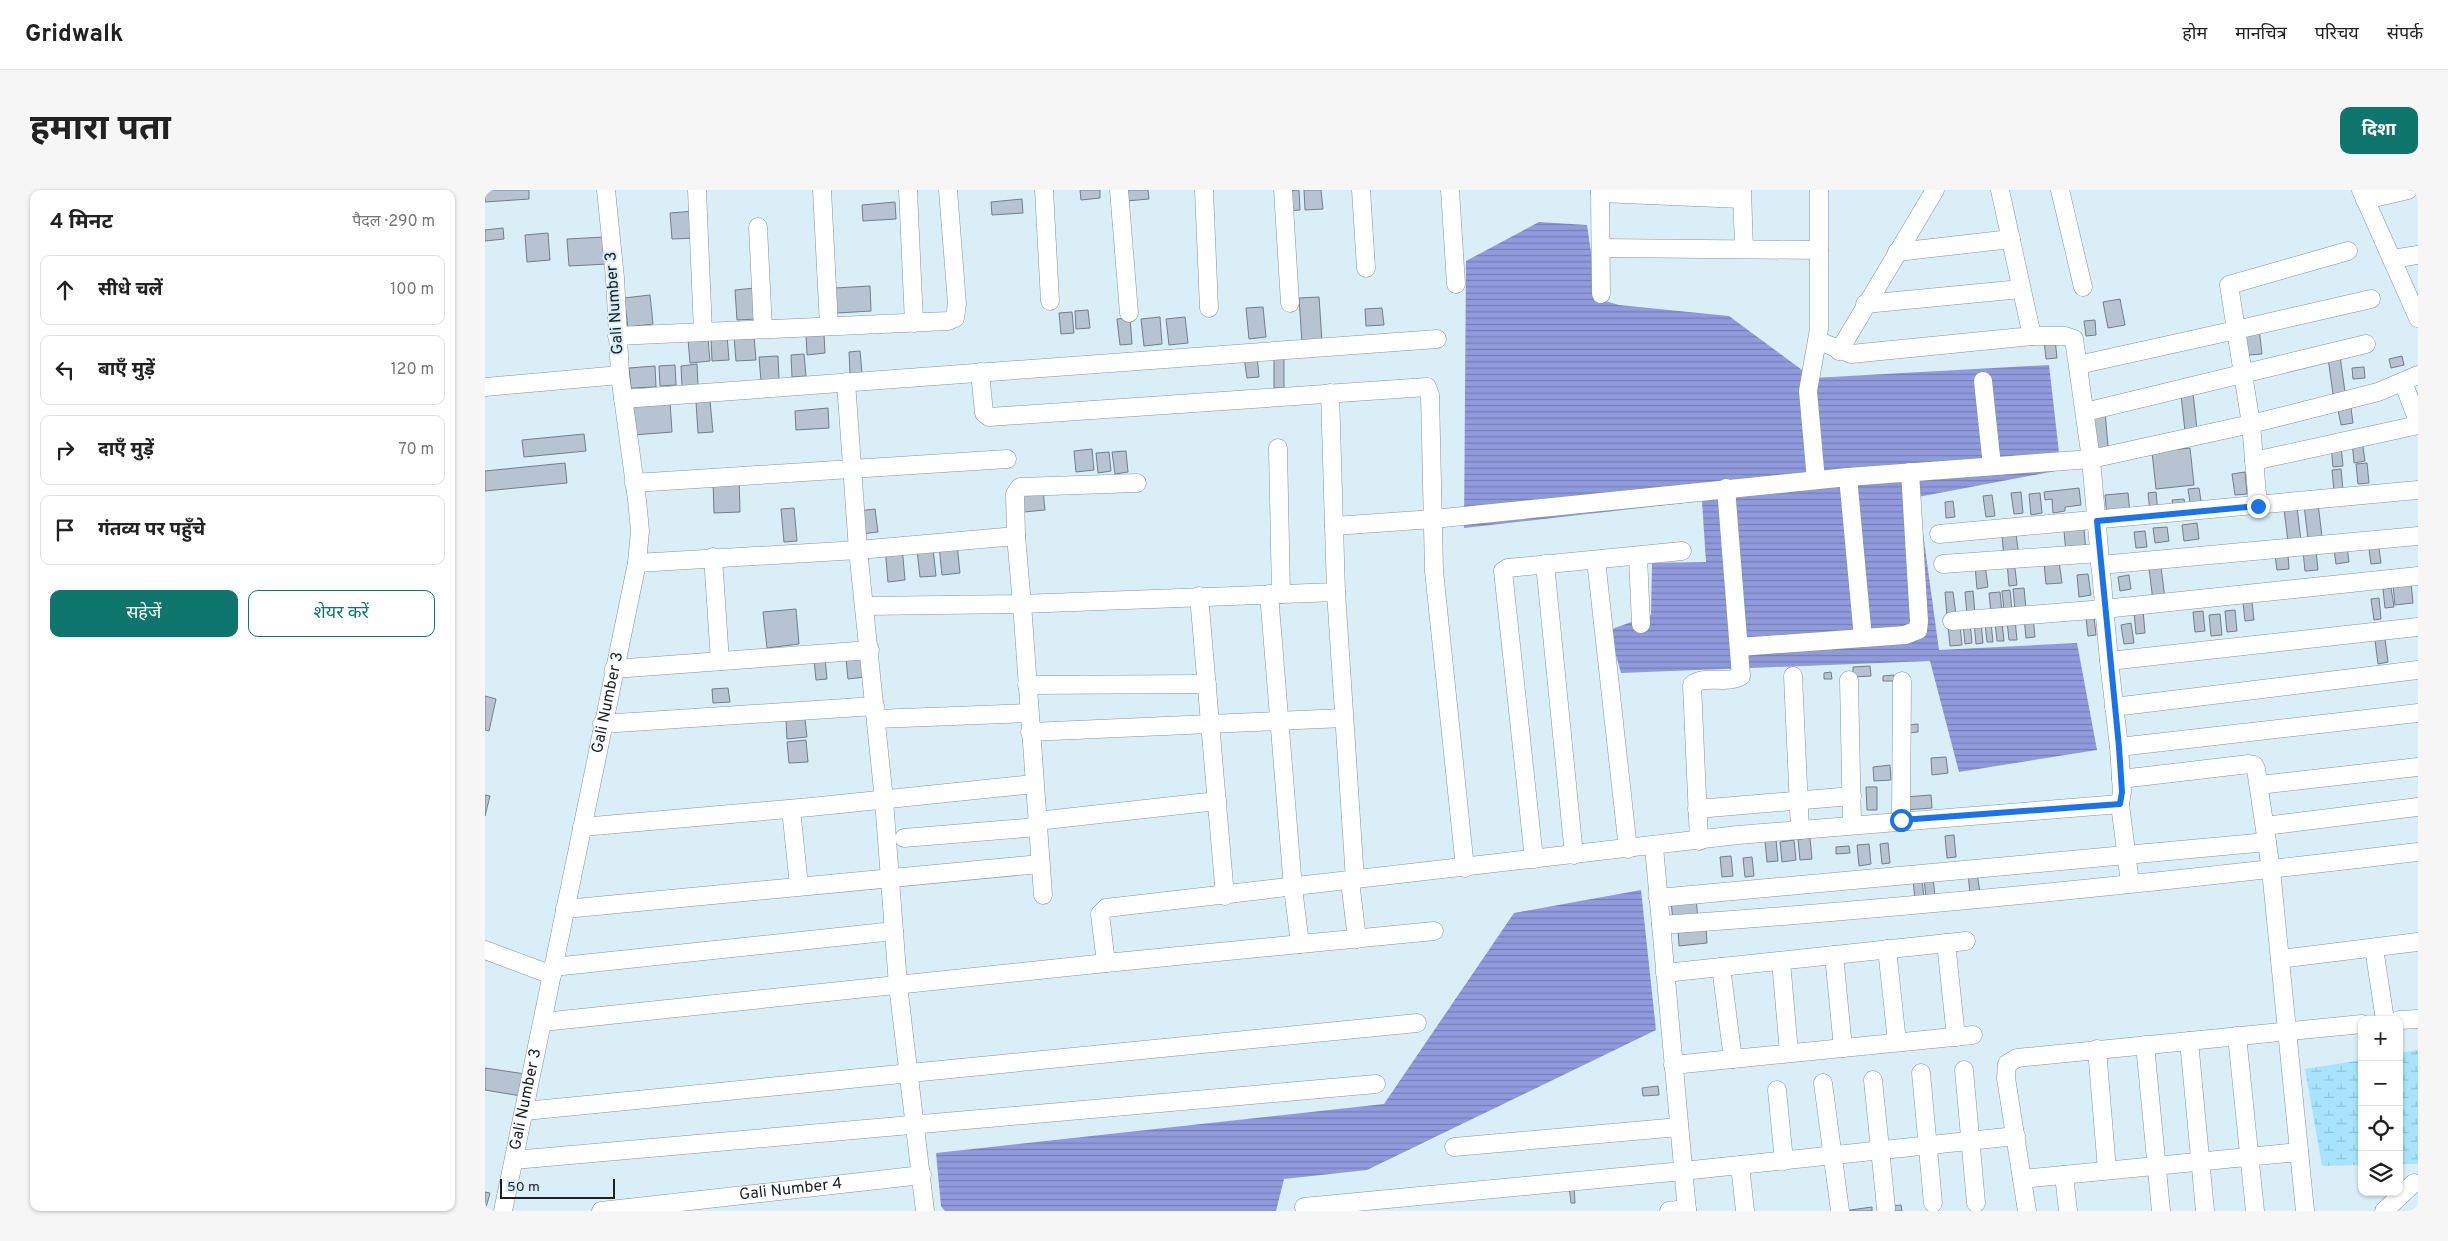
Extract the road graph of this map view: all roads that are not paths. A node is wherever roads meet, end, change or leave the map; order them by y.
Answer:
1 (606, 190) edge
2 (697, 190) edge
3 (822, 190) edge
4 (908, 190) edge
5 (948, 190) edge
6 (1044, 190) edge
7 (1119, 190) edge
8 (1204, 190) edge
9 (1283, 190) edge
10 (1361, 190) edge
11 (1451, 190) edge
12 (1819, 190) edge
13 (1935, 190) edge
14 (2000, 190) edge
15 (2060, 190) edge
16 (2408, 190) edge
17 (1600, 192) edge
18 (1742, 195) edge
19 (2363, 195) edge
20 (758, 226) dead end
21 (2011, 239) junction
22 (1601, 248) junction
23 (1743, 249) junction
24 (1819, 250) junction
25 (2348, 251) dead end
26 (1897, 252) junction
27 (2418, 255) edge
28 (2393, 258) junction
29 (1366, 268) dead end
30 (1456, 284) dead end
31 (2083, 287) dead end
32 (2021, 289) junction
33 (1601, 294) dead end
34 (2371, 299) dead end
35 (1049, 302) dead end
36 (1290, 303) dead end
37 (1865, 304) junction
38 (1209, 308) dead end
39 (1129, 313) dead end
40 (2418, 316) edge
41 (914, 323) junction
42 (829, 326) junction
43 (763, 329) junction
44 (2236, 330) junction
45 (703, 332) junction
46 (617, 336) junction
47 (2032, 336) junction
48 (1437, 339) dead end
49 (1819, 341) junction
50 (2366, 344) dead end
51 (1839, 351) junction
52 (2078, 365) junction
53 (980, 372) junction
54 (2243, 373) junction
55 (620, 375) junction
56 (2410, 378) edge
57 (1983, 381) dead end
58 (846, 382) junction
59 (485, 387) edge
60 (1330, 393) junction
61 (623, 399) junction
62 (2085, 412) junction
63 (2418, 421) edge
64 (2251, 424) junction
65 (2418, 426) edge
66 (1278, 448) dead end
67 (1007, 459) dead end
68 (2091, 459) junction
69 (2254, 461) junction
70 (1992, 466) junction
71 (853, 470) junction
72 (1910, 472) junction
73 (1848, 477) junction
74 (1816, 480) junction
75 (633, 482) junction
76 (1137, 484) dead end
77 (1726, 488) junction
78 (2418, 490) edge
79 (2258, 506) junction
80 (1433, 519) junction
81 (2097, 521) junction
82 (1334, 526) junction
83 (1939, 534) dead end
84 (1016, 536) junction
85 (2418, 536) edge
86 (858, 550) junction
87 (1682, 552) dead end
88 (1638, 556) junction
89 (713, 557) junction
90 (2100, 559) junction
91 (1596, 560) junction
92 (637, 563) junction
93 (1545, 564) junction
94 (1943, 564) dead end
95 (2418, 576) edge
96 (1336, 592) junction
97 (1275, 594) junction
98 (1199, 596) junction
99 (1022, 604) junction
100 (865, 606) junction
101 (2104, 609) junction
102 (1952, 620) dead end
103 (1641, 624) dead end
104 (2418, 627) edge
105 (1863, 638) junction
106 (1739, 647) junction
107 (869, 650) junction
108 (720, 661) junction
109 (2109, 661) junction
110 (613, 669) junction
111 (2418, 670) edge
112 (1793, 676) dead end
113 (1849, 680) dead end
114 (1902, 681) dead end
115 (1207, 684) junction
116 (1027, 685) junction
117 (2114, 707) junction
118 (875, 712) junction
119 (1029, 712) junction
120 (2418, 713) edge
121 (1344, 718) junction
122 (1279, 720) junction
123 (1210, 723) junction
124 (602, 724) junction
125 (1030, 732) junction
126 (2119, 747) junction
127 (2418, 767) edge
128 (2121, 779) junction
129 (1034, 784) junction
130 (2259, 785) junction
131 (1852, 796) junction
132 (1799, 799) junction
133 (884, 800) junction
134 (1217, 801) junction
135 (2120, 804) junction
136 (2418, 807) edge
137 (1697, 808) junction
138 (791, 809) junction
139 (1901, 820) junction
140 (1038, 824) junction
141 (1852, 825) junction
142 (582, 827) junction
143 (1800, 830) junction
144 (2266, 834) junction
145 (904, 838) dead end
146 (1699, 841) junction
147 (1655, 847) junction
148 (1628, 849) junction
149 (2418, 852) edge
150 (1574, 855) junction
151 (2127, 855) junction
152 (1533, 859) junction
153 (1040, 864) junction
154 (1465, 868) junction
155 (2271, 870) junction
156 (889, 878) junction
157 (1353, 880) junction
158 (2130, 883) junction
159 (799, 886) junction
160 (1293, 888) junction
161 (1043, 895) dead end
162 (1225, 896) junction
163 (1658, 898) junction
164 (565, 909) junction
165 (1661, 926) junction
166 (894, 931) junction
167 (1433, 932) dead end
168 (1357, 939) junction
169 (1966, 940) dead end
170 (2418, 942) edge
171 (1946, 943) junction
172 (1300, 944) junction
173 (2374, 948) junction
174 (1887, 949) junction
175 (485, 950) edge
176 (1835, 955) junction
177 (2280, 959) junction
178 (1781, 961) junction
179 (1106, 963) junction
180 (1721, 967) junction
181 (553, 971) junction
182 (1665, 973) junction
183 (899, 985) junction
184 (2384, 1016) edge
185 (2418, 1019) edge
186 (2403, 1020) edge
187 (543, 1022) junction
188 (1417, 1023) dead end
189 (2358, 1024) edge
190 (2287, 1031) junction
191 (2237, 1036) junction
192 (2189, 1041) junction
193 (1897, 1042) junction
194 (2145, 1045) junction
195 (1843, 1048) junction
196 (2097, 1050) junction
197 (1789, 1053) junction
198 (1733, 1059) junction
199 (1673, 1064) junction
200 (1964, 1070) dead end
201 (908, 1072) junction
202 (1921, 1073) dead end
203 (1873, 1080) dead end
204 (1823, 1083) dead end
205 (1376, 1084) dead end
206 (1777, 1090) dead end
207 (525, 1111) junction
208 (913, 1124) junction
209 (1679, 1127) junction
210 (2015, 1136) junction
211 (1971, 1141) junction
212 (1928, 1146) junction
213 (1454, 1147) dead end
214 (1881, 1151) junction
215 (2299, 1152) junction
216 (1833, 1156) junction
217 (2249, 1156) junction
218 (514, 1160) junction
219 (1784, 1161) junction
220 (2201, 1161) junction
221 (1740, 1165) junction
222 (2156, 1165) junction
223 (2107, 1170) junction
224 (1683, 1171) junction
225 (921, 1175) junction
226 (2064, 1175) junction
227 (2022, 1179) junction
228 (2414, 1183) dead end
229 (1933, 1203) dead end
230 (1976, 1203) dead end
231 (1305, 1207) dead end
232 (1887, 1208) dead end
233 (1687, 1210) edge
234 (503, 1211) edge
235 (601, 1211) edge
236 (925, 1211) edge
237 (1669, 1211) edge
238 (1745, 1211) edge
239 (1840, 1211) edge
240 (2027, 1211) edge
241 (2068, 1211) edge
242 (2161, 1211) edge
243 (2205, 1211) edge
244 (2255, 1211) edge
245 (2305, 1211) edge
246 (2384, 1211) edge

1 - 46 street, Gali Number 3
2 - 45 street
3 - 42 street
4 - 41 street
5 - 41 street
6 - 35 street
7 - 39 street
8 - 38 street
9 - 36 street
10 - 29 street
11 - 30 street
12 - 24 street
13 - 26 street
14 - 21 street
15 - 31 street
16 - 19 street
17 - 18 street
17 - 22 street
18 - 23 street
19 - 28 street
20 - 43 street
21 - 26 street
21 - 32 street
22 - 23 street
22 - 33 street
23 - 24 street
24 - 49 street
25 - 44 street
26 - 37 street
27 - 28 street
28 - 40 street
32 - 37 street
32 - 47 street
34 - 44 street
37 - 51 street
41 - 42 street
42 - 43 street
43 - 45 street
44 - 52 street
44 - 54 street
45 - 46 street
46 - 55 street, Gali Number 3
47 - 51 street
47 - 52 street
48 - 53 street
49 - 51 street
49 - 74 street
50 - 54 street
52 - 62 street
53 - 58 street
53 - 60 street
54 - 62 street
54 - 64 street
55 - 59 street
55 - 61 street, Gali Number 3
56 - 63 street
56 - 64 street
57 - 70 street
58 - 61 street
58 - 71 street
60 - 80 street
60 - 82 street
61 - 75 street, Gali Number 3
62 - 68 street
64 - 68 street
64 - 69 street
65 - 69 street
66 - 97 street
67 - 71 street
68 - 70 street
68 - 81 street
69 - 79 street
70 - 72 street
71 - 75 street
71 - 86 street
72 - 73 street
72 - 105 street
73 - 74 street
73 - 105 street
74 - 77 street
75 - 92 street, Gali Number 3
76 - 84 street
77 - 80 street
77 - 106 street
78 - 79 street
79 - 81 street
80 - 82 street
80 - 154 street
81 - 83 street
81 - 90 street
82 - 96 street
84 - 86 street
84 - 99 street
85 - 90 street
86 - 89 street
86 - 100 street
87 - 88 street
88 - 91 street
88 - 103 street
89 - 92 street
89 - 108 street
90 - 94 street
90 - 101 street
91 - 93 street
91 - 148 street
92 - 110 street, Gali Number 3
93 - 150 street
93 - 152 street
95 - 101 street
96 - 97 street
96 - 121 street
97 - 98 street
97 - 122 street
98 - 99 street
98 - 115 street
99 - 100 street
99 - 116 street
100 - 107 street
101 - 102 street
101 - 109 street
104 - 109 street
105 - 106 street
106 - 137 street
107 - 108 street
107 - 118 street
108 - 110 street
109 - 117 street
110 - 124 street, Gali Number 3
111 - 117 street
112 - 132 street
113 - 131 street
114 - 139 street
115 - 116 street
115 - 123 street
116 - 119 street
117 - 126 street
118 - 119 street
118 - 124 street
118 - 133 street
119 - 125 street
120 - 126 street
121 - 122 street
121 - 157 street
122 - 123 street
122 - 160 street
123 - 125 street
123 - 134 street
124 - 142 street, Gali Number 3
125 - 129 street
126 - 128 street
127 - 130 street
128 - 130 street
128 - 135 street
129 - 133 street
129 - 140 street
130 - 144 street
131 - 132 street
131 - 141 street
132 - 137 street
132 - 143 street
133 - 138 street
133 - 156 street
134 - 140 street
134 - 162 street
135 - 139 street
135 - 151 street
136 - 144 street
137 - 146 street
138 - 142 street
138 - 159 street
139 - 141 street
140 - 145 street
140 - 153 street
141 - 143 street
142 - 164 street, Gali Number 3
143 - 146 street
144 - 151 street
144 - 155 street
146 - 147 street
147 - 148 street
147 - 163 street
148 - 150 street
149 - 155 street
150 - 152 street
151 - 158 street
151 - 163 street
152 - 154 street
153 - 156 street
153 - 161 street
154 - 157 street
155 - 158 street
155 - 177 street
156 - 159 street
156 - 166 street
157 - 160 street
157 - 168 street
158 - 165 street
159 - 164 street
160 - 162 street
160 - 172 street
162 - 179 street
163 - 165 street
164 - 181 street, Gali Number 3
165 - 182 street
166 - 181 street
166 - 183 street
167 - 168 street
168 - 172 street
169 - 171 street
170 - 173 street
171 - 174 street
171 - 193 street
172 - 179 street
173 - 177 street
173 - 184 street
174 - 176 street
174 - 193 street
175 - 181 street
176 - 178 street
176 - 195 street
177 - 190 street
178 - 180 street
178 - 197 street
179 - 183 street
180 - 182 street
180 - 198 street
181 - 187 street, Gali Number 3
182 - 199 street
183 - 187 street
183 - 201 street
185 - 186 street
187 - 207 street, Gali Number 3
188 - 201 street
189 - 190 street
190 - 191 street
190 - 215 street
191 - 192 street
191 - 217 street
192 - 194 street
192 - 220 street
193 - 195 street
194 - 196 street
194 - 222 street
195 - 197 street
196 - 210 street
196 - 223 street
197 - 198 street
198 - 199 street
199 - 209 street
200 - 211 street
201 - 207 street
201 - 208 street
202 - 212 street
203 - 214 street
204 - 216 street
205 - 208 street
206 - 219 street
207 - 218 street, Gali Number 3
208 - 218 street
208 - 225 street
209 - 213 street
209 - 224 street
210 - 211 street
210 - 227 street
211 - 212 street
211 - 230 street
212 - 214 street
212 - 229 street
214 - 216 street
214 - 232 street
215 - 217 street
215 - 245 street
216 - 219 street
216 - 239 street
217 - 220 street
217 - 244 street
218 - 234 street, Gali Number 3
219 - 221 street
220 - 222 street
220 - 243 street
221 - 224 street
221 - 238 street
222 - 223 street
222 - 242 street
223 - 226 street
224 - 231 street
224 - 233 street
225 - 235 street, Gali Number 4
225 - 236 street
226 - 227 street
226 - 241 street
227 - 240 street
228 - 246 street
233 - 237 street

